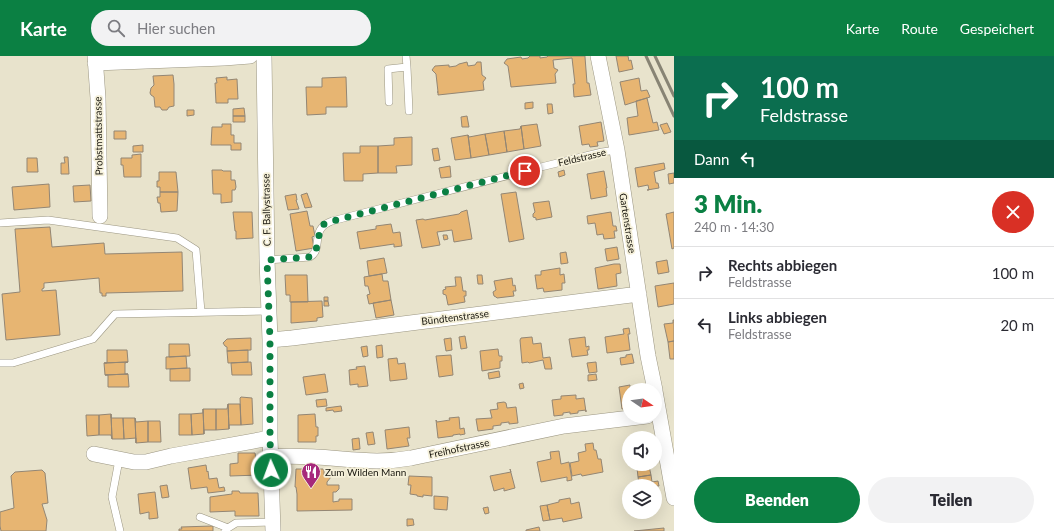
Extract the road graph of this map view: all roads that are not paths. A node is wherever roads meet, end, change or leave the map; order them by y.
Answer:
1 (250, 56) edge
2 (264, 56) edge
3 (406, 56) edge
4 (598, 56) edge
5 (155, 58) edge
6 (95, 59) edge
7 (407, 67) junction
8 (389, 102) dead end
9 (409, 112) dead end
10 (617, 150) junction
11 (100, 221) junction
12 (0, 224) edge
13 (267, 260) junction
14 (639, 294) junction
15 (269, 311) junction
16 (201, 312) junction
17 (270, 340) junction
18 (0, 363) edge
19 (653, 383) edge
20 (622, 419) edge
21 (656, 423) edge
22 (270, 438) junction
23 (94, 454) dead end
24 (271, 457) junction
25 (119, 460) junction
26 (674, 498) edge
27 (200, 518) dead end
28 (273, 527) edge
29 (226, 529) edge
30 (120, 531) edge

1 - 5 street
2 - 13 street, C. F. Ballystrasse
3 - 7 lane
4 - 10 street, Gartenstrasse
5 - 6 street
6 - 11 street, Probstmattstrasse
7 - 8 lane
7 - 9 lane
10 - 13 lane, Feldstrasse
10 - 14 street, Gartenstrasse
11 - 12 lane
11 - 16 lane
13 - 15 street, C. F. Ballystrasse
14 - 17 street, Bündtenstrasse
14 - 19 street, Gartenstrasse
15 - 16 lane
15 - 17 street, C. F. Ballystrasse
16 - 18 lane
17 - 22 street, C. F. Ballystrasse
20 - 24 street, Freihofstrasse
21 - 26 street, Gartenstrasse
22 - 24 street, C. F. Ballystrasse
22 - 25 street
23 - 25 street
24 - 28 street, C. F. Ballystrasse
25 - 30 lane
27 - 29 lane
28 - 29 lane

